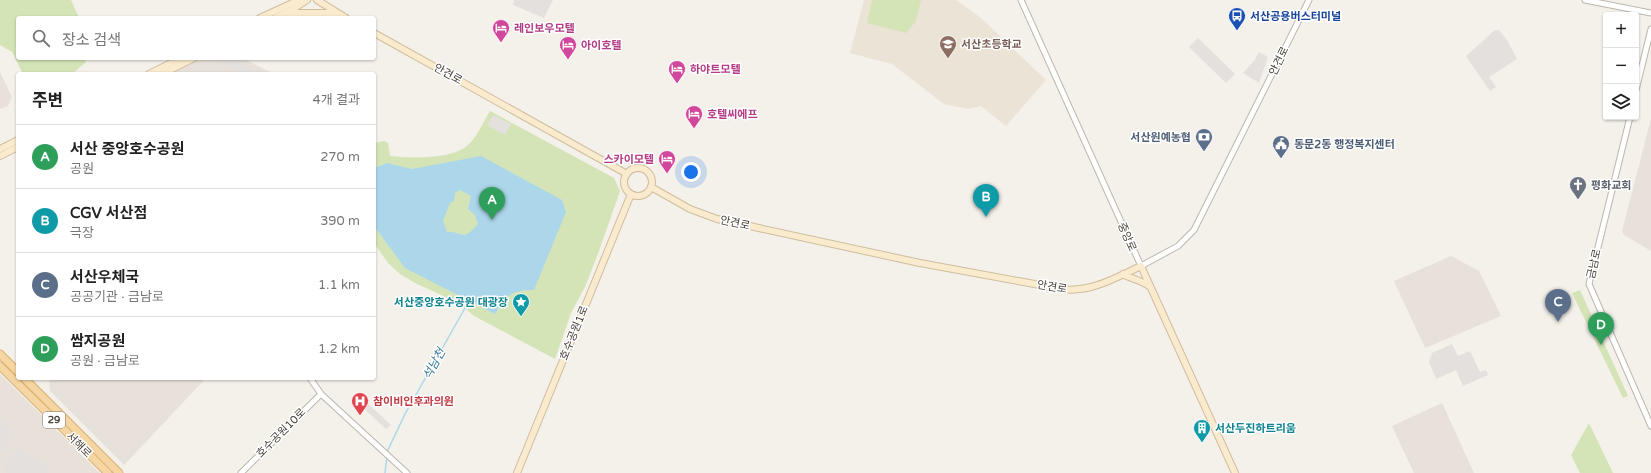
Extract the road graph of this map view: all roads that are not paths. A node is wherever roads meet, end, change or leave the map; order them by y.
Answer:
1 (285, 0) edge
2 (299, 0) edge
3 (307, 0) edge
4 (317, 0) edge
5 (328, 0) edge
6 (1021, 0) edge
7 (1309, 0) edge
8 (1585, 0) edge
9 (284, 10) junction
10 (333, 11) junction
11 (1651, 13) edge
12 (266, 16) edge
13 (277, 16) edge
14 (342, 16) edge
15 (1651, 29) edge
16 (376, 34) edge
17 (177, 60) edge
18 (190, 60) edge
19 (153, 72) edge
20 (166, 72) edge
21 (1637, 84) edge
22 (1629, 120) edge
23 (16, 141) edge
24 (16, 148) edge
25 (0, 149) edge
26 (0, 156) edge
27 (627, 174) junction
28 (651, 187) junction
29 (632, 194) junction
30 (1141, 266) junction
31 (1124, 274) junction
32 (1150, 287) junction
33 (0, 354) edge
34 (0, 366) edge
35 (16, 370) edge
36 (26, 380) edge
37 (311, 380) edge
38 (321, 394) junction
39 (1651, 426) edge
40 (108, 473) edge
41 (119, 473) edge
42 (241, 473) edge
43 (407, 473) edge
44 (517, 473) edge
45 (1235, 473) edge

1 - 9 main road
2 - 9 main road
3 - 9 main road
4 - 10 main road
5 - 10 street
6 - 30 street, 중앙로
7 - 30 street, 안견로
8 - 11 street
9 - 10 main road
9 - 12 main road
9 - 13 main road
10 - 14 main road
15 - 21 street
16 - 27 main road, 안견로
17 - 19 main road
18 - 20 main road
22 - 39 street, 금남로
23 - 25 main road
24 - 26 main road
27 - 28 main road
27 - 29 main road
28 - 29 main road
28 - 31 main road, 안견로
29 - 44 main road, 호수공원1로
30 - 31 main road, 안견로
30 - 32 main road, 중앙로
31 - 32 main road
32 - 45 main road, 중앙로
33 - 35 main road
34 - 40 main road, 서해로 / 29
36 - 41 main road, 서해로 / 29
37 - 38 street
38 - 42 street, 호수공원10로
38 - 43 street

